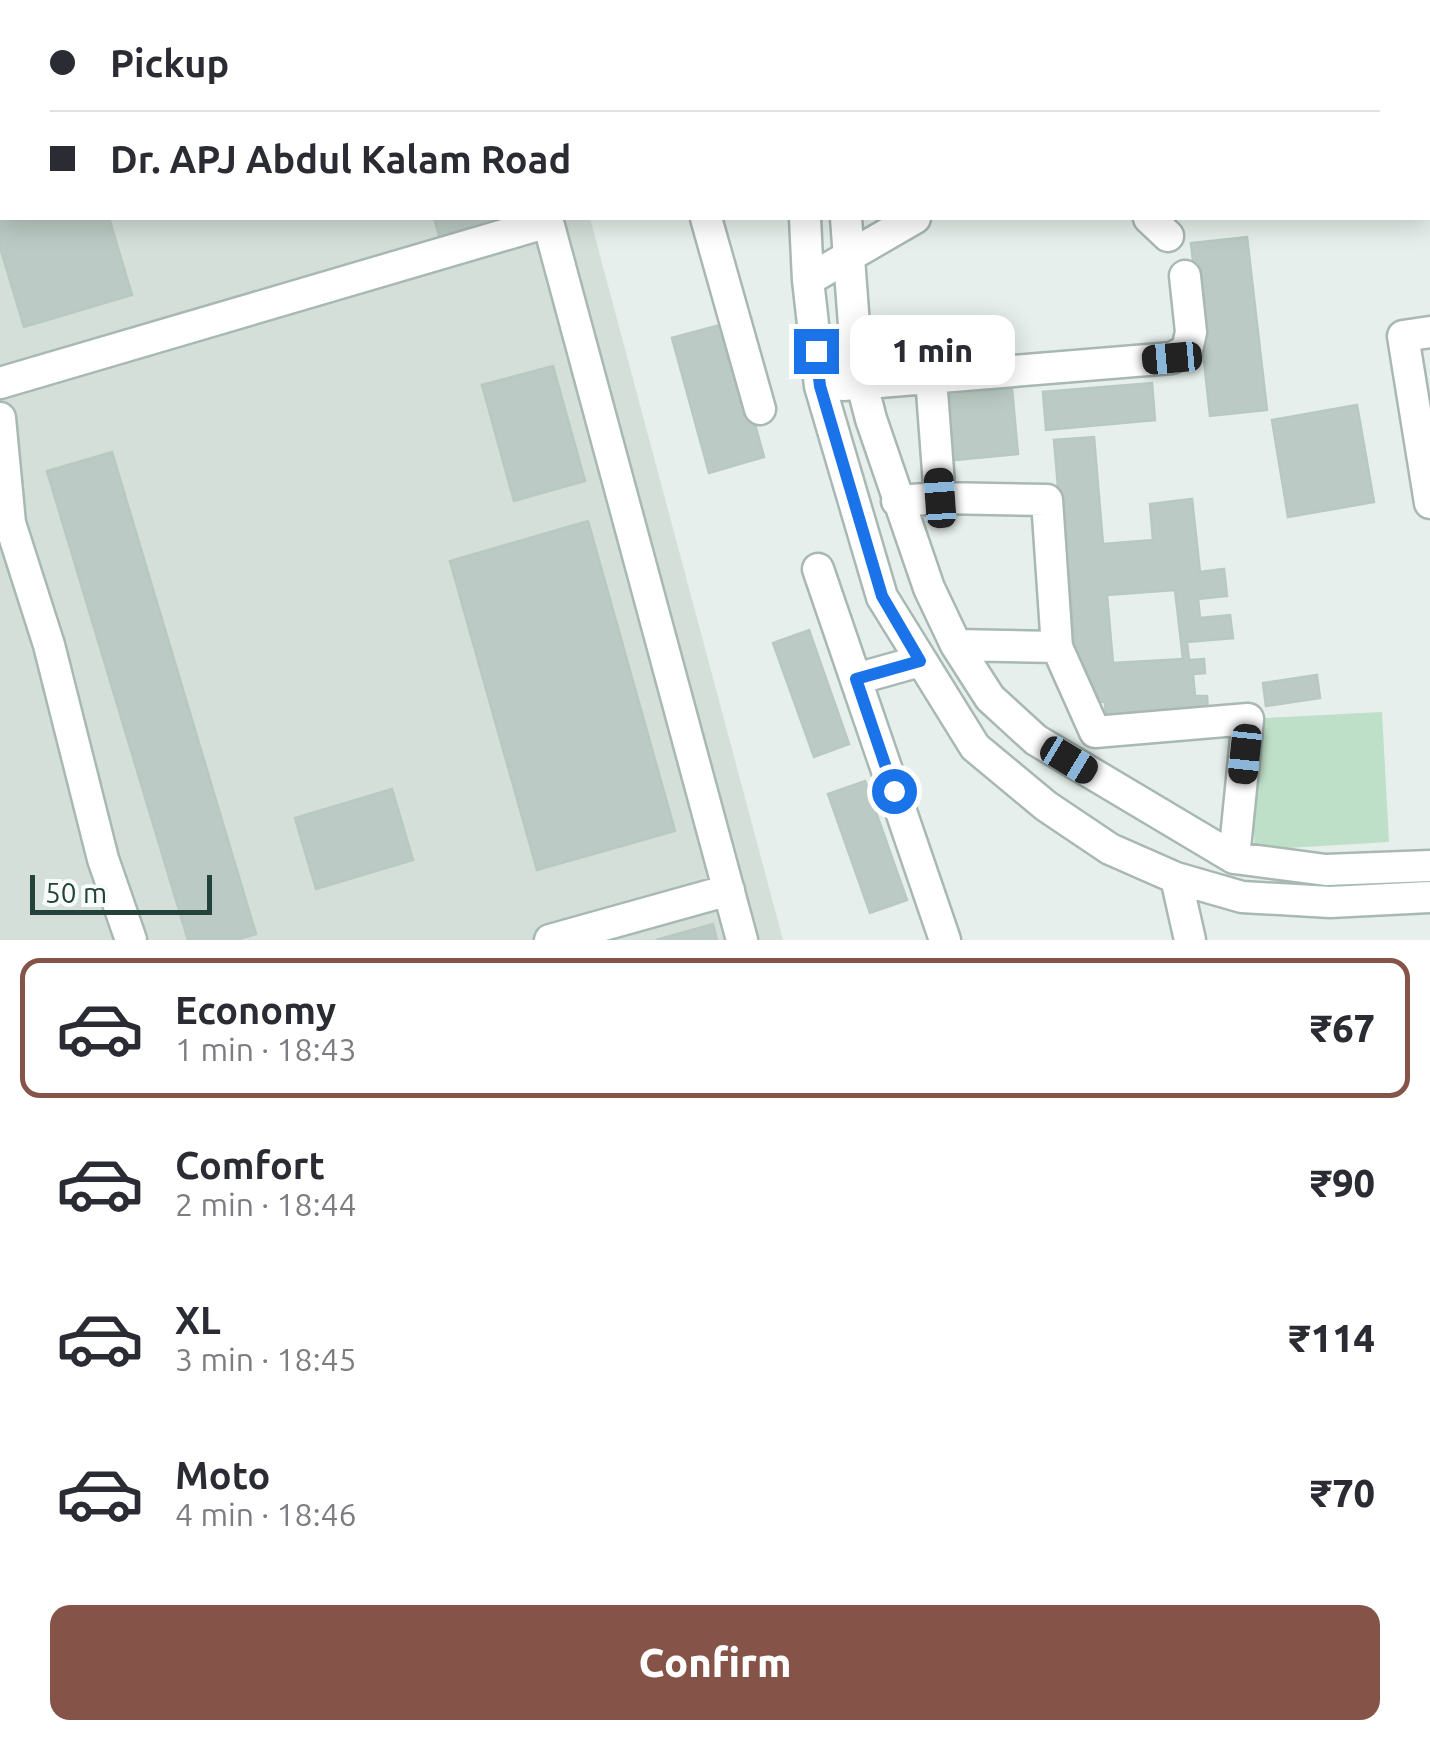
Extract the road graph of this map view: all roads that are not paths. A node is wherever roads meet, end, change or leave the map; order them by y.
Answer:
1 (548, 220) edge
2 (707, 220) edge
3 (805, 220) edge
4 (846, 220) edge
5 (912, 220) edge
6 (851, 255) junction
7 (1185, 276) dead end
8 (808, 280) junction
9 (1430, 332) edge
10 (931, 378) junction
11 (0, 383) edge
12 (862, 384) junction
13 (820, 386) junction
14 (760, 409) dead end
15 (0, 418) edge
16 (940, 498) junction
17 (897, 501) junction
18 (1430, 503) edge
19 (818, 570) dead end
20 (956, 645) junction
21 (1057, 647) junction
22 (920, 661) junction
23 (856, 679) junction
24 (1240, 859) junction
25 (1430, 866) edge
26 (1176, 878) junction
27 (729, 890) junction
28 (1234, 895) junction
29 (1430, 897) edge
30 (132, 940) edge
31 (550, 940) edge
32 (742, 940) edge
33 (945, 940) edge
34 (1190, 940) edge

1 - 11 street
1 - 27 street
2 - 14 street
3 - 8 street
4 - 6 street
5 - 6 street
6 - 8 street
6 - 12 street
7 - 10 street
8 - 13 street
9 - 18 street
10 - 12 street
10 - 16 street
12 - 13 street
12 - 17 street
13 - 22 street
15 - 30 street
16 - 17 street
16 - 21 street
17 - 20 street
19 - 23 street
20 - 21 street
20 - 24 street
21 - 24 street
22 - 23 street
22 - 26 street
23 - 33 street
24 - 25 street
24 - 28 street
26 - 28 street
26 - 34 street
27 - 31 street
27 - 32 street
28 - 29 street

